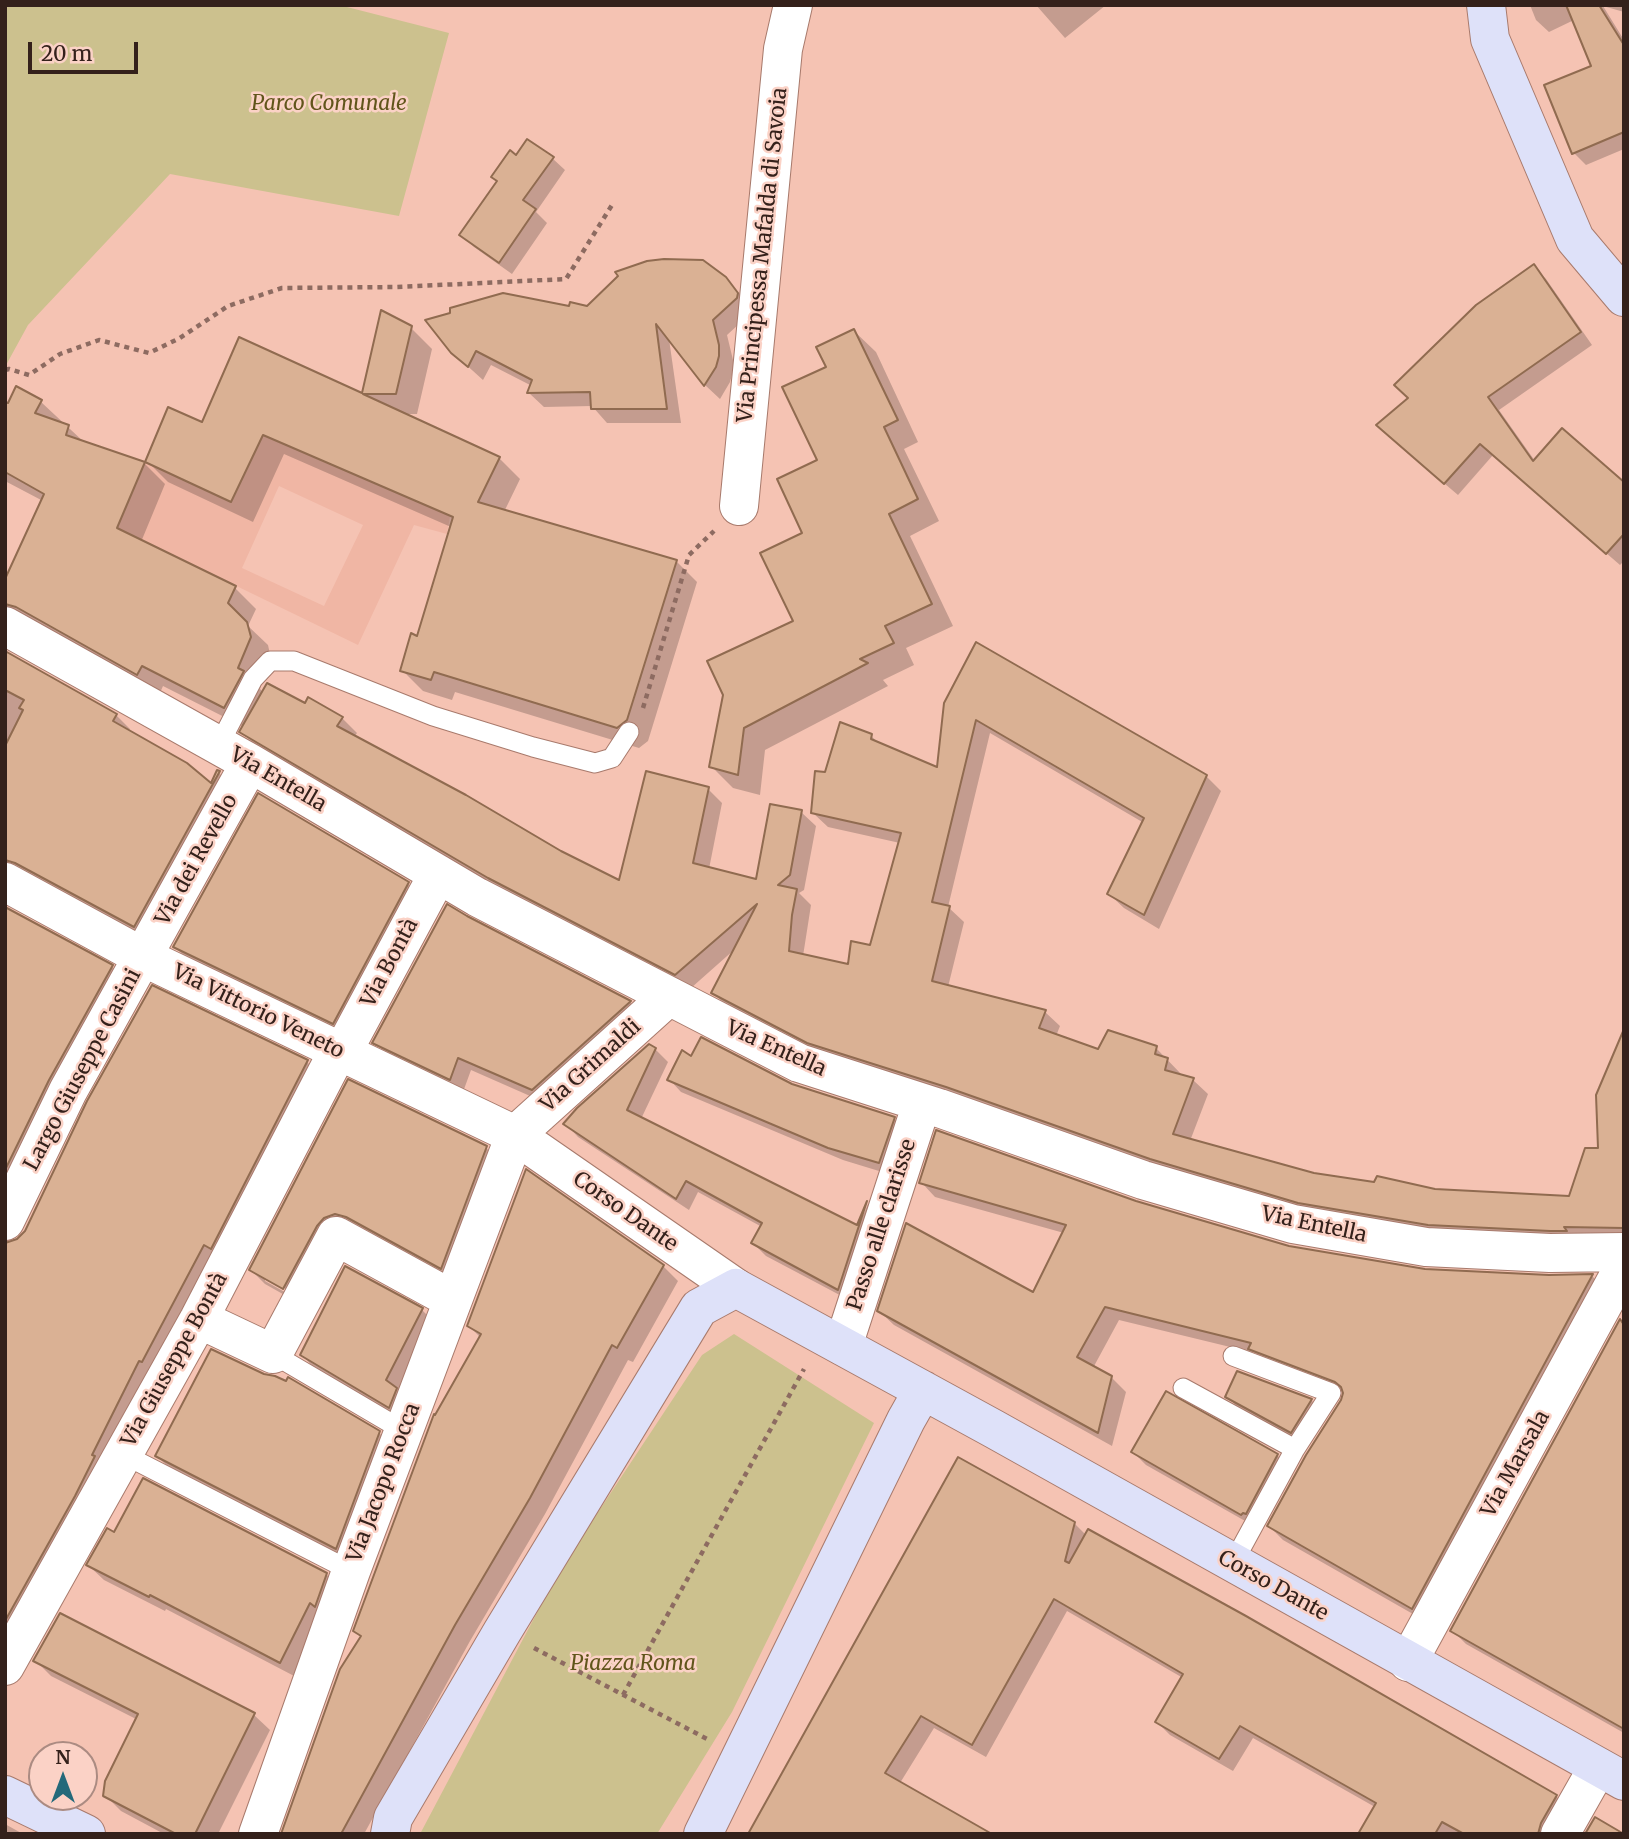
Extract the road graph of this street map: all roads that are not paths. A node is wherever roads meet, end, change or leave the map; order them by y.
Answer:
1 (793, 5) edge
2 (1486, 5) edge
3 (1624, 297) edge
4 (739, 506) road end
5 (5, 626) edge
6 (629, 732) road end
7 (234, 754) junction
8 (438, 874) junction
9 (5, 882) edge
10 (143, 957) junction
11 (668, 998) junction
12 (340, 1052) junction
13 (922, 1103) junction
14 (515, 1135) junction
15 (5, 1221) edge
16 (1624, 1252) edge
17 (1624, 1266) edge
18 (736, 1288) junction
19 (453, 1300) junction
20 (199, 1319) junction
21 (843, 1346) junction
22 (272, 1354) junction
23 (1233, 1356) dead end
24 (1184, 1388) dead end
25 (923, 1390) junction
26 (404, 1432) junction
27 (1295, 1449) junction
28 (123, 1454) junction
29 (1233, 1563) junction
30 (351, 1571) junction
31 (1408, 1662) junction
32 (5, 1666) edge
33 (1611, 1774) edge
34 (5, 1795) edge
35 (86, 1834) edge
36 (258, 1834) edge
37 (390, 1834) edge
38 (703, 1834) edge
39 (1560, 1834) edge

1 - 4 street, Via Principessa Mafalda di Savoia
2 - 3 street
5 - 7 street, Via Entella
6 - 7 lane
7 - 8 street, Via Entella
7 - 10 street, Via dei Revello
8 - 11 street, Via Entella
8 - 12 street, Via Bontà
9 - 10 street, Via Vittorio Veneto
10 - 12 street, Via Vittorio Veneto
10 - 15 street, Largo Giuseppe Casini
11 - 13 street, Via Entella
11 - 14 street, Via Grimaldi
12 - 14 street, Via Vittorio Veneto
12 - 20 street, Via Giuseppe Bontà
13 - 16 street, Via Entella
13 - 21 street, Passo alle clarisse
14 - 18 street, Corso Dante
14 - 19 street, Via Jacopo Rocca
17 - 31 street, Via Marsala
18 - 21 street
18 - 37 street
19 - 22 street
19 - 26 street, Via Jacopo Rocca
20 - 22 street
20 - 28 street, Via Giuseppe Bontà
21 - 25 street
22 - 26 lane
23 - 27 lane
24 - 27 lane
25 - 29 street, Corso Dante
25 - 38 street
26 - 30 street, Via Jacopo Rocca
27 - 29 lane
28 - 30 lane
28 - 32 street, Via Giuseppe Bontà
29 - 31 street, Corso Dante
30 - 36 street, Via Jacopo Rocca
31 - 33 street, Corso Dante
33 - 39 street
34 - 35 street

